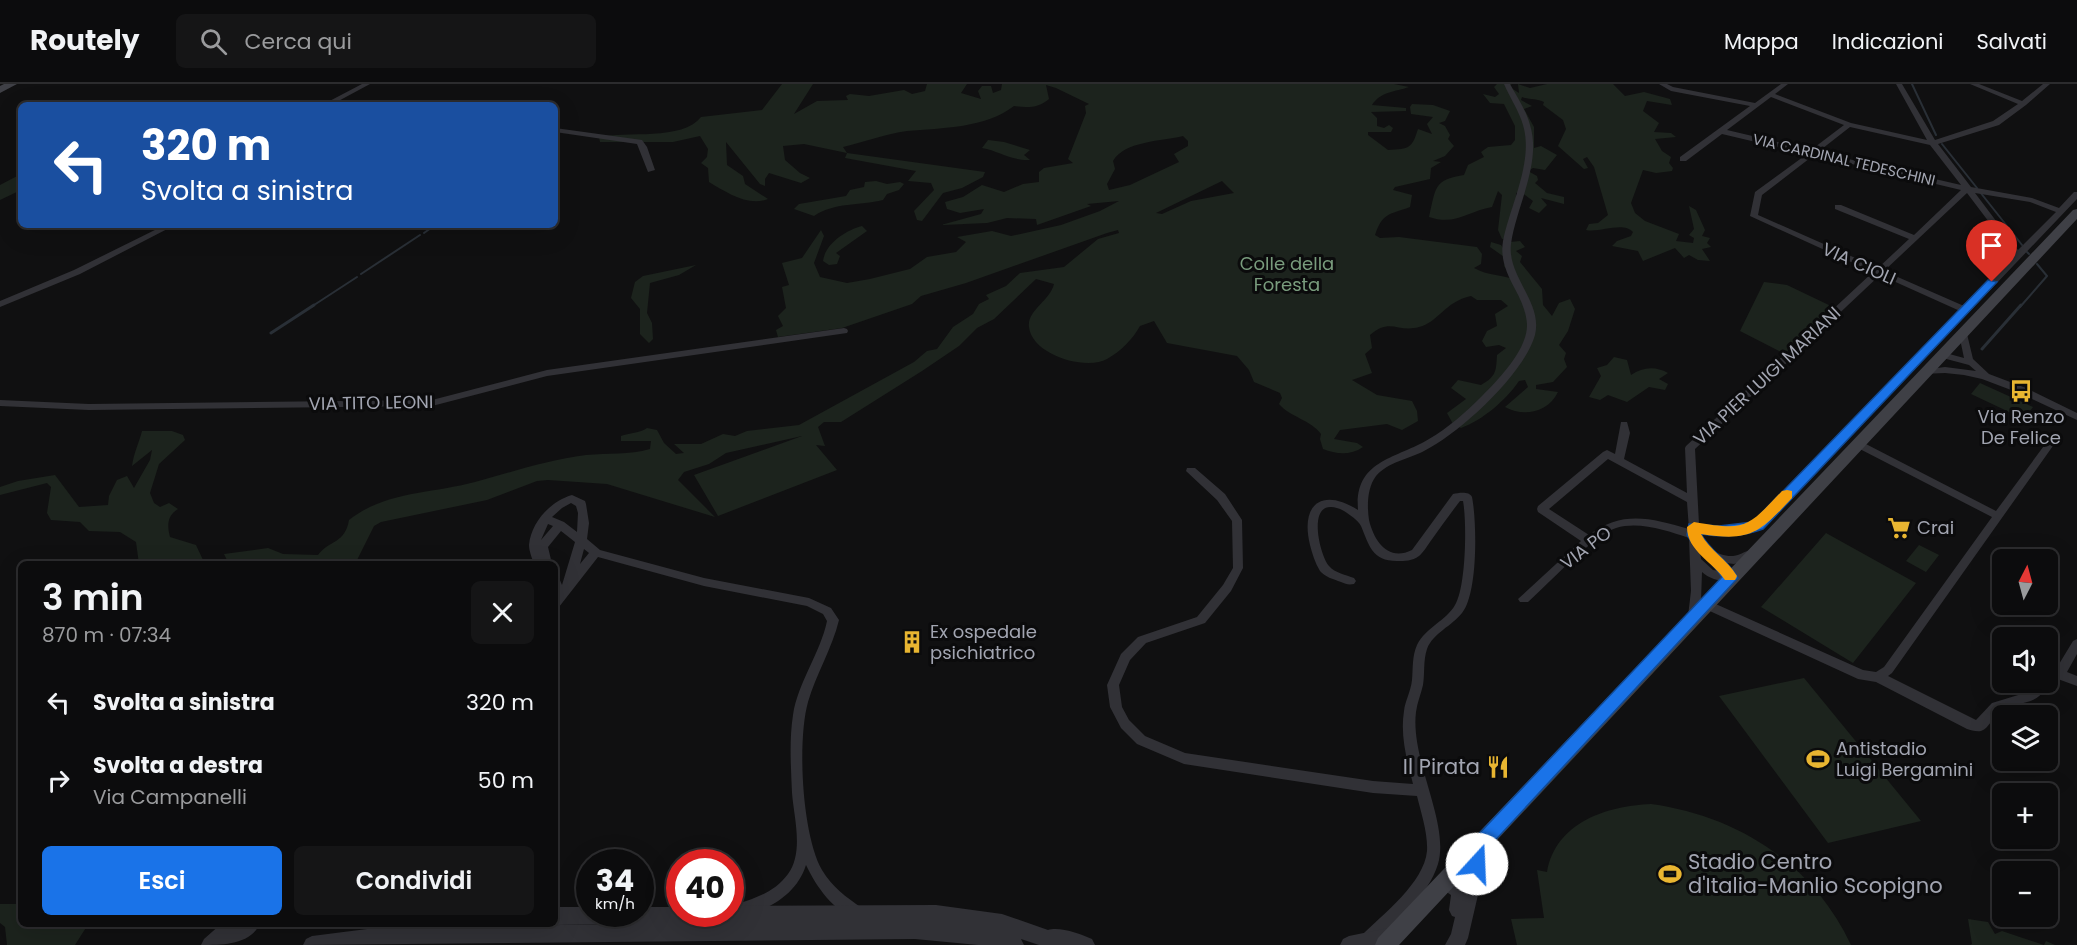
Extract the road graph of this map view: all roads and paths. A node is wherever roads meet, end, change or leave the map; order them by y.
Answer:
1 (12, 84) edge
2 (367, 84) edge
3 (1507, 84) edge
4 (1662, 84) edge
5 (1785, 84) edge
6 (1899, 84) edge
7 (1974, 84) edge
8 (2047, 84) edge
9 (0, 90) edge
10 (1771, 95) junction
11 (332, 102) edge
12 (2024, 104) junction
13 (1756, 105) junction
14 (1849, 125) junction
15 (558, 130) edge
16 (1720, 131) junction
17 (1933, 143) junction
18 (1815, 153) junction
19 (1683, 159) dead end
20 (651, 170) dead end
21 (1967, 189) junction
22 (2077, 194) edge
23 (1838, 207) dead end
24 (2061, 211) junction
25 (2077, 212) edge
26 (165, 228) edge
27 (1915, 238) junction
28 (2018, 255) junction
29 (1877, 273) junction
30 (0, 304) edge
31 (1965, 310) junction
32 (844, 331) dead end
33 (1963, 334) junction
34 (1942, 355) junction
35 (1971, 368) junction
36 (1925, 372) junction
37 (0, 403) edge
38 (2077, 417) edge
39 (1624, 424) dead end
40 (2052, 441) dead end
41 (1858, 444) junction
42 (1619, 461) junction
43 (1191, 471) dead end
44 (1692, 500) junction
45 (1998, 516) junction
46 (546, 519) junction
47 (1365, 523) junction
48 (560, 525) junction
49 (1694, 531) junction
50 (581, 539) junction
51 (1589, 541) junction
52 (596, 552) junction
53 (1755, 552) junction
54 (1713, 557) junction
55 (1695, 560) junction
56 (539, 561) edge
57 (546, 561) edge
58 (1730, 578) junction
59 (1350, 581) dead end
60 (565, 590) junction
61 (1524, 599) dead end
62 (558, 600) edge
63 (1700, 610) junction
64 (2077, 644) edge
65 (2058, 669) edge
66 (1878, 677) junction
67 (2058, 680) edge
68 (2077, 681) edge
69 (2035, 693) edge
70 (1421, 790) junction
71 (804, 842) junction
72 (1481, 843) junction
73 (1445, 881) junction
74 (744, 909) edge
75 (859, 914) junction
76 (666, 915) edge
77 (744, 915) edge
78 (558, 916) edge
79 (232, 927) edge
80 (247, 927) edge
81 (470, 927) edge
82 (1037, 934) junction
83 (482, 935) junction
84 (1373, 942) edge
85 (210, 945) edge
86 (225, 945) edge
87 (312, 945) edge
88 (1015, 945) edge
89 (1064, 945) edge
90 (1086, 945) edge
91 (1453, 945) edge

1 - 9 main road
2 - 11 street
3 - 47 street
4 - 13 street
5 - 10 street
6 - 17 street
7 - 12 street
8 - 12 street
10 - 13 street
10 - 14 street
12 - 17 street
13 - 16 street
14 - 17 street
14 - 18 street
15 - 20 street
16 - 18 street, VIA CARDINAL TEDESCHINI
16 - 19 street
17 - 21 street
18 - 21 street, VIA CARDINAL TEDESCHINI
18 - 29 street, VIA CIOLI
21 - 24 street, VIA CARDINAL TEDESCHINI
21 - 27 street, VIA PIER LUIGI MARIANI
21 - 28 street
22 - 24 street, VIA PO
23 - 27 street
24 - 28 street, VIA PO
25 - 33 main road
26 - 30 street
27 - 29 street, VIA PIER LUIGI MARIANI
28 - 31 street, VIA PO
29 - 31 street, VIA CIOLI
29 - 44 street, VIA PIER LUIGI MARIANI
31 - 49 street, VIA PO
32 - 37 street, VIA TITO LEONI
33 - 34 main road
33 - 35 street
34 - 35 street
34 - 36 main road
35 - 36 street
35 - 38 street
36 - 41 main road
39 - 42 street
40 - 45 street
41 - 45 street
41 - 53 main road
42 - 44 street
42 - 51 street
43 - 70 street
44 - 49 street, VIA PIER LUIGI MARIANI
45 - 66 street
46 - 48 street
46 - 50 street
46 - 56 street
47 - 59 street
47 - 70 street
48 - 50 street
48 - 57 street
49 - 51 street, VIA PO
49 - 54 street
49 - 55 street, VIA PIER LUIGI MARIANI
50 - 52 street
50 - 60 street
51 - 61 street, VIA PO
52 - 60 street
52 - 71 street
53 - 54 street
53 - 58 main road
54 - 58 street
55 - 58 street
55 - 63 street, VIA PIER LUIGI MARIANI
58 - 63 main road
60 - 62 street
63 - 66 street
63 - 72 main road
64 - 65 street
66 - 69 street
67 - 68 street
70 - 84 street
71 - 74 street
71 - 75 street
72 - 73 main road
72 - 91 street
73 - 84 main road
73 - 91 street
75 - 77 street
75 - 82 street
76 - 78 street
79 - 85 street
80 - 86 street
81 - 83 street
82 - 89 street
82 - 90 street
83 - 87 street
83 - 88 street

